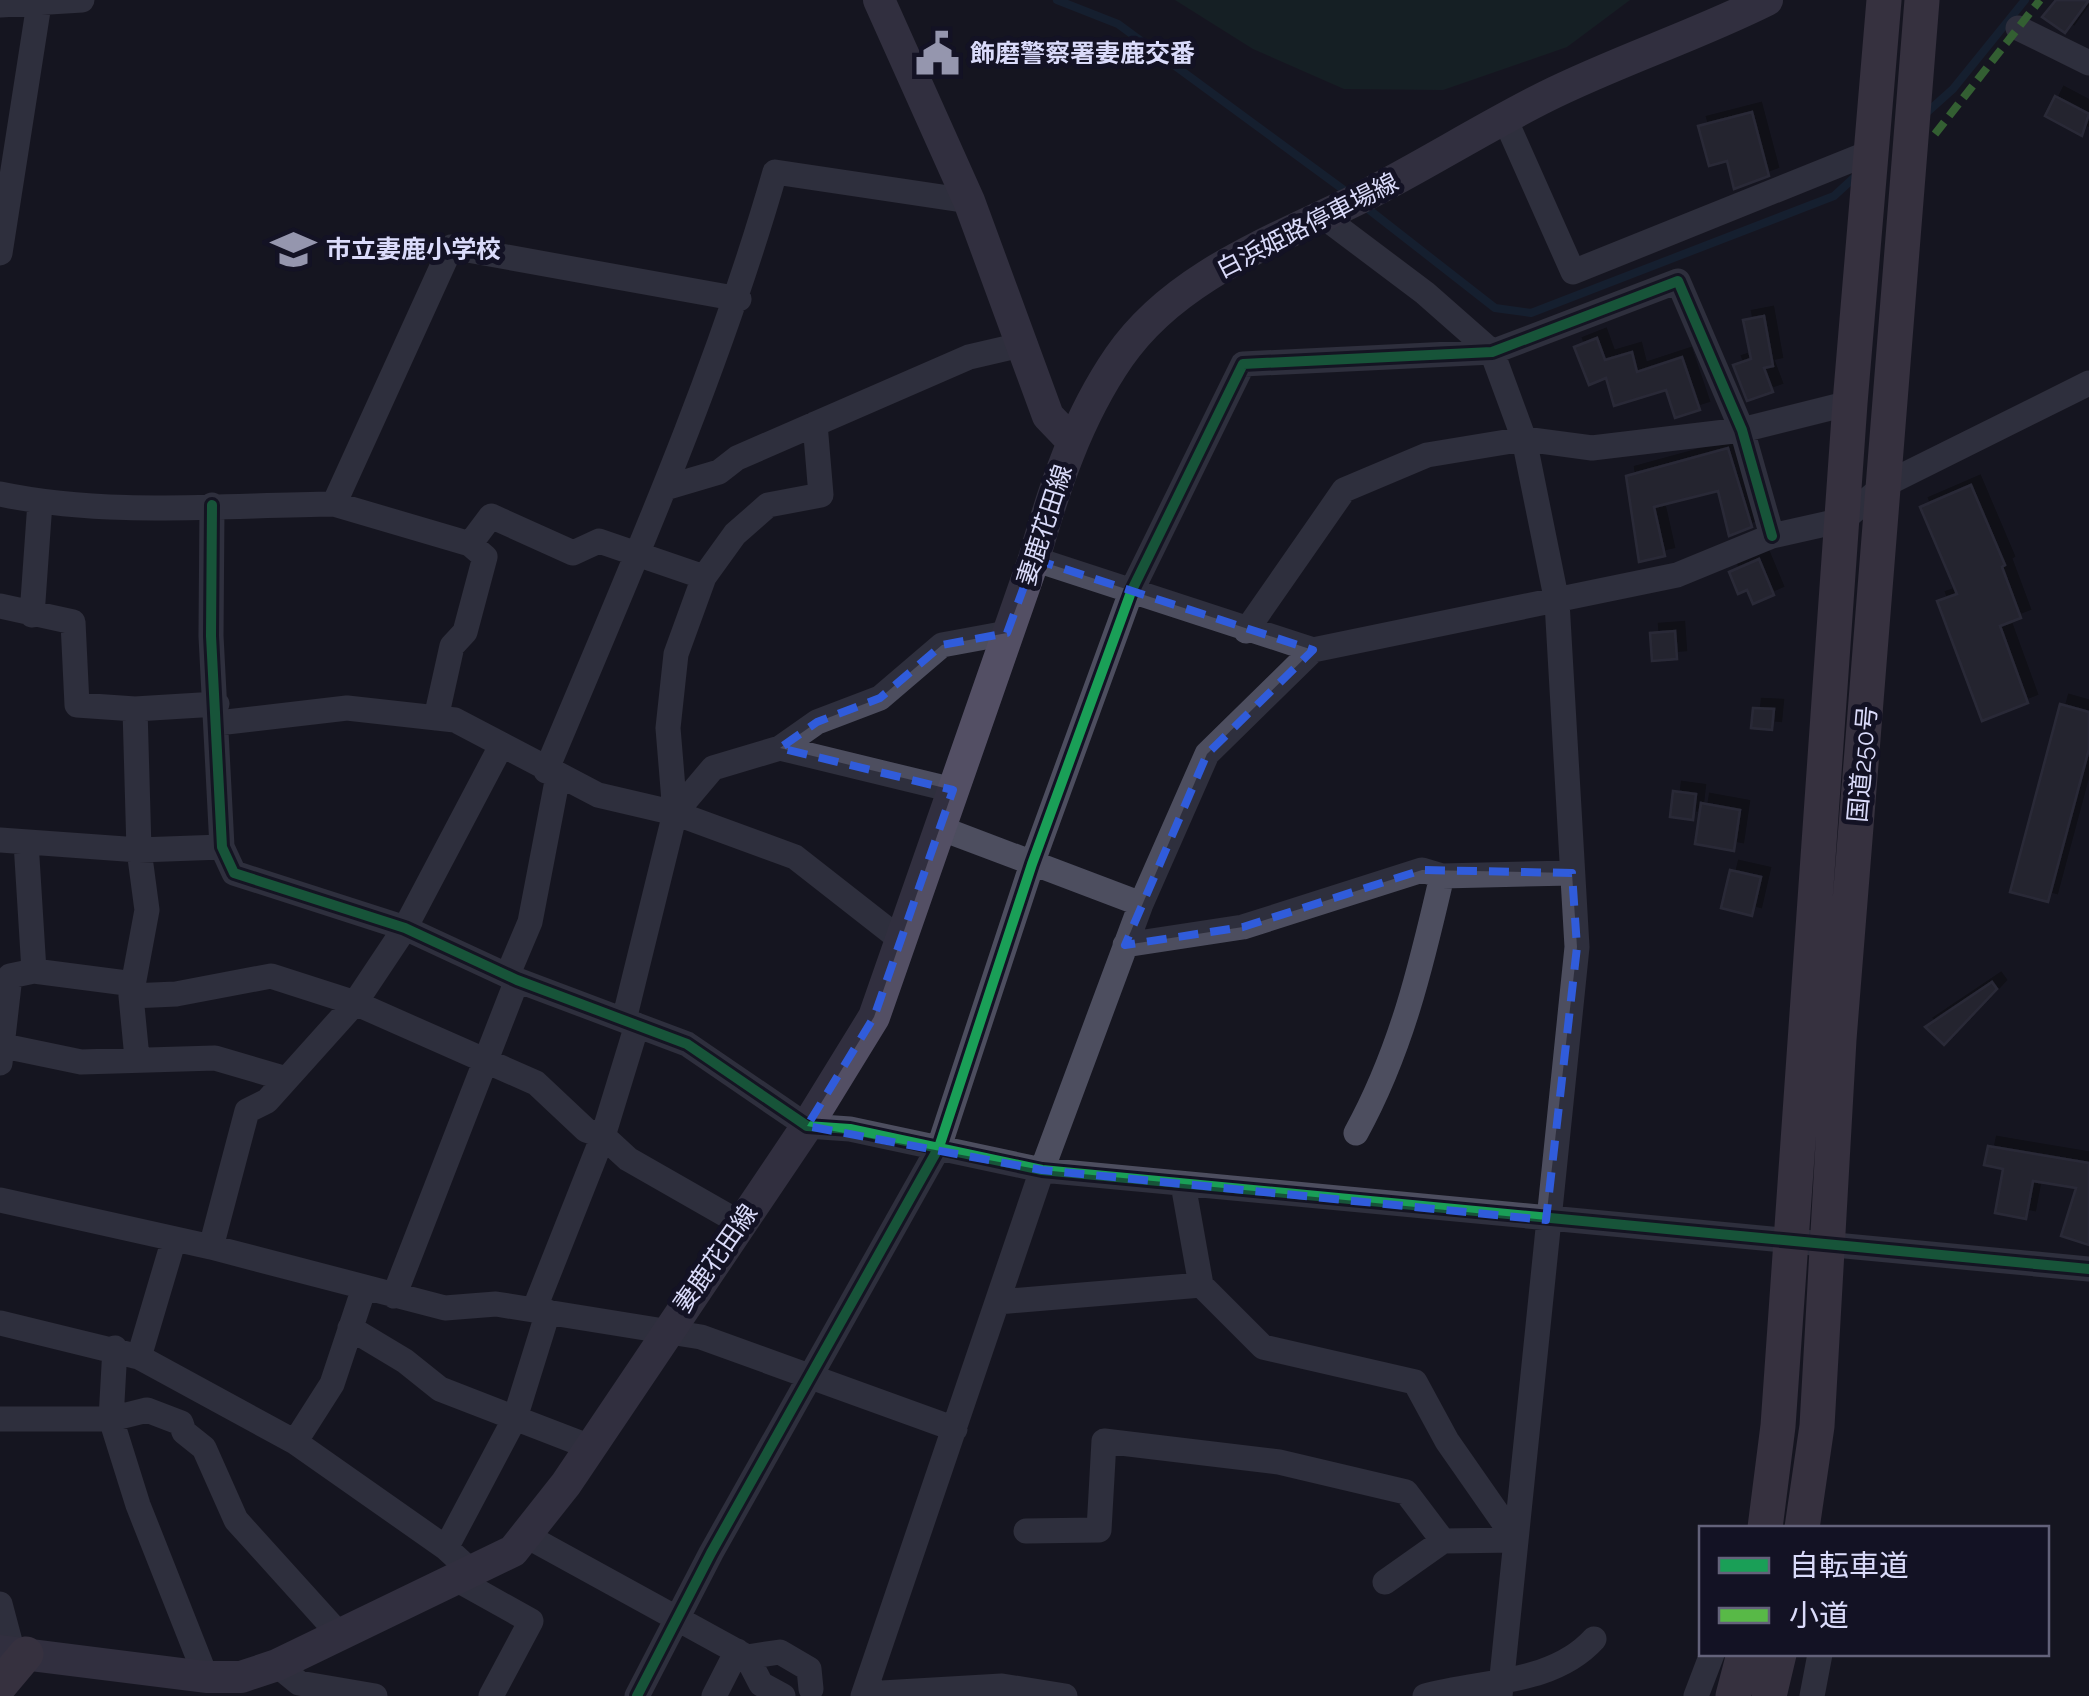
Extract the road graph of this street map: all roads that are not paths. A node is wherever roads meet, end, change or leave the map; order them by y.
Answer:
1 (82, 0) edge
2 (879, 0) edge
3 (1884, 0) edge
4 (1922, 0) edge
5 (1758, 2) edge
6 (39, 4) junction
7 (0, 5) edge
8 (2018, 28) dead end
9 (2089, 63) edge
10 (1505, 119) junction
11 (1871, 152) junction
12 (968, 202) junction
13 (1332, 212) junction
14 (0, 253) edge
15 (738, 299) junction
16 (1025, 344) junction
17 (1492, 352) junction
18 (2089, 384) edge
19 (1850, 402) junction
20 (815, 424) junction
21 (1742, 430) junction
22 (1524, 439) junction
23 (1072, 441) junction
24 (1886, 484) junction
25 (665, 488) junction
26 (0, 494) edge
27 (40, 502) junction
28 (334, 504) junction
29 (212, 505) junction
30 (1843, 520) junction
31 (1772, 536) junction
32 (470, 544) junction
33 (637, 555) junction
34 (1034, 559) junction
35 (704, 577) junction
36 (1131, 592) junction
37 (1558, 602) junction
38 (0, 606) edge
39 (32, 615) junction
40 (1246, 632) junction
41 (1008, 633) junction
42 (1312, 650) junction
43 (135, 709) junction
44 (218, 714) junction
45 (436, 718) junction
46 (501, 746) junction
47 (780, 748) junction
48 (552, 774) junction
49 (953, 790) junction
50 (675, 813) junction
51 (940, 828) junction
52 (0, 840) edge
53 (26, 842) junction
54 (222, 847) junction
55 (139, 850) junction
56 (1032, 864) junction
57 (1572, 872) junction
58 (1442, 876) junction
59 (1141, 904) junction
60 (405, 928) junction
61 (901, 940) junction
62 (1125, 945) junction
63 (34, 971) junction
64 (512, 977) junction
65 (132, 990) junction
66 (355, 1003) junction
67 (630, 1022) junction
68 (2, 1055) edge
69 (136, 1058) junction
70 (485, 1064) junction
71 (283, 1078) junction
72 (806, 1126) junction
73 (1356, 1133) dead end
74 (603, 1136) junction
75 (939, 1148) junction
76 (1042, 1170) junction
77 (1183, 1184) junction
78 (0, 1200) edge
79 (1546, 1220) junction
80 (740, 1223) junction
81 (174, 1239) junction
82 (1789, 1243) junction
83 (1826, 1246) junction
84 (211, 1247) junction
85 (2089, 1269) edge
86 (1201, 1285) junction
87 (364, 1288) junction
88 (394, 1296) junction
89 (998, 1302) junction
90 (541, 1310) junction
91 (0, 1322) edge
92 (350, 1328) junction
93 (666, 1329) junction
94 (127, 1352) junction
95 (810, 1378) junction
96 (208, 1395) junction
97 (111, 1418) junction
98 (515, 1418) junction
99 (0, 1419) edge
100 (1817, 1426) junction
101 (956, 1429) junction
102 (184, 1432) junction
103 (295, 1442) junction
104 (590, 1447) junction
105 (1764, 1522) edge
106 (1802, 1526) edge
107 (1821, 1526) edge
108 (1026, 1531) dead end
109 (525, 1535) junction
110 (1516, 1540) junction
111 (1443, 1541) junction
112 (458, 1566) junction
113 (1386, 1582) dead end
114 (0, 1604) edge
115 (678, 1618) junction
116 (339, 1634) junction
117 (1594, 1639) dead end
118 (742, 1654) junction
119 (1711, 1656) edge
120 (1743, 1656) edge
121 (1779, 1656) edge
122 (1820, 1656) edge
123 (10, 1661) edge
124 (277, 1665) junction
125 (206, 1677) junction
126 (1501, 1688) edge
127 (811, 1694) edge
128 (864, 1695) edge
129 (375, 1696) edge
130 (491, 1696) edge
131 (637, 1696) edge
132 (714, 1696) edge
133 (783, 1696) edge
134 (1065, 1696) edge
135 (1425, 1696) edge
136 (1696, 1696) edge
137 (1733, 1696) edge
138 (1769, 1696) edge
139 (1812, 1696) edge

1 - 6 street
2 - 12 main road
3 - 11 highway, 国道250号
4 - 24 highway, 国道250号
5 - 10 main road, 白浜姫路停車場線
6 - 7 street
6 - 14 street
8 - 9 street
10 - 11 street
10 - 13 main road, 白浜姫路停車場線
11 - 19 highway, 国道250号
12 - 15 street
12 - 16 main road
13 - 17 street
13 - 23 main road, 白浜姫路停車場線
15 - 25 street
15 - 28 street
16 - 20 street
16 - 23 main road
17 - 21 street
17 - 22 street
17 - 36 street
18 - 24 street
19 - 21 street
19 - 30 highway, 国道250号
20 - 25 street
20 - 35 street
21 - 22 street
21 - 31 street
22 - 37 street
22 - 40 street
23 - 34 main road, 妻鹿花田線
24 - 30 street
24 - 83 highway, 国道250号
25 - 33 street
26 - 27 street
27 - 29 street
27 - 39 street
28 - 29 street
28 - 32 street
29 - 44 street
30 - 31 street
30 - 82 highway, 国道250号
31 - 37 street
32 - 33 street
32 - 45 street
33 - 35 street
33 - 48 street
34 - 36 street
34 - 41 main road, 妻鹿花田線
35 - 50 street
36 - 40 street
36 - 56 street
37 - 42 street
37 - 57 street
38 - 39 street
39 - 43 street
40 - 42 street
41 - 47 street
41 - 49 main road, 妻鹿花田線
42 - 59 street
43 - 44 street
43 - 55 street
44 - 45 street
44 - 54 street
45 - 46 street
46 - 48 street
46 - 60 street
47 - 49 street
47 - 50 street
48 - 50 street
48 - 64 street
49 - 51 main road, 妻鹿花田線
50 - 61 street
50 - 67 street
51 - 56 street
51 - 61 main road, 妻鹿花田線
52 - 53 street
53 - 55 street
53 - 63 street
54 - 55 street
54 - 60 street
55 - 65 street
56 - 59 street
56 - 75 street
57 - 58 street
57 - 79 street
58 - 62 street
58 - 73 street
59 - 62 street
60 - 64 street
60 - 66 street
61 - 72 main road, 妻鹿花田線
62 - 76 street
63 - 65 street
63 - 68 street
64 - 67 street
64 - 70 street
65 - 66 street
65 - 69 street
66 - 70 street
66 - 71 street
67 - 72 street
67 - 74 street
68 - 69 street
69 - 71 street
70 - 74 street
70 - 88 street
71 - 84 street
72 - 75 street
72 - 80 main road, 妻鹿花田線
74 - 80 street
74 - 90 street
75 - 76 street
75 - 95 street
76 - 77 street
76 - 89 street
77 - 79 street
77 - 86 street
78 - 81 street
79 - 82 street
79 - 110 street
80 - 93 main road, 妻鹿花田線
81 - 84 street
81 - 94 street
82 - 83 street
82 - 105 highway, 国道250号
83 - 85 street
83 - 100 highway, 国道250号
84 - 87 street
86 - 89 street
86 - 110 street
87 - 88 street
87 - 92 street
88 - 90 street
89 - 101 street
90 - 93 street
90 - 98 street
91 - 94 street
92 - 98 street
92 - 103 street
93 - 95 street
93 - 104 main road, 妻鹿花田線
94 - 96 street
94 - 97 street
95 - 101 street
95 - 115 street
96 - 102 street
96 - 103 street
97 - 99 street
97 - 102 street
97 - 125 street
98 - 104 street
98 - 112 street
100 - 106 highway, 国道250号
100 - 107 street
101 - 128 street
102 - 116 street
103 - 112 street
104 - 109 main road, 妻鹿花田線
108 - 111 street
109 - 112 main road, 妻鹿花田線
109 - 115 street
110 - 111 street
110 - 126 street
111 - 113 street
112 - 116 main road, 妻鹿花田線
112 - 130 street
114 - 123 street
115 - 118 street
115 - 131 street
116 - 124 main road, 妻鹿花田線
117 - 126 street
118 - 127 street
118 - 132 street
118 - 133 street
119 - 136 street
120 - 137 highway
121 - 138 highway
122 - 139 street
123 - 125 main road, 妻鹿花田線
124 - 125 main road, 妻鹿花田線
124 - 129 street
126 - 135 street
128 - 134 street

